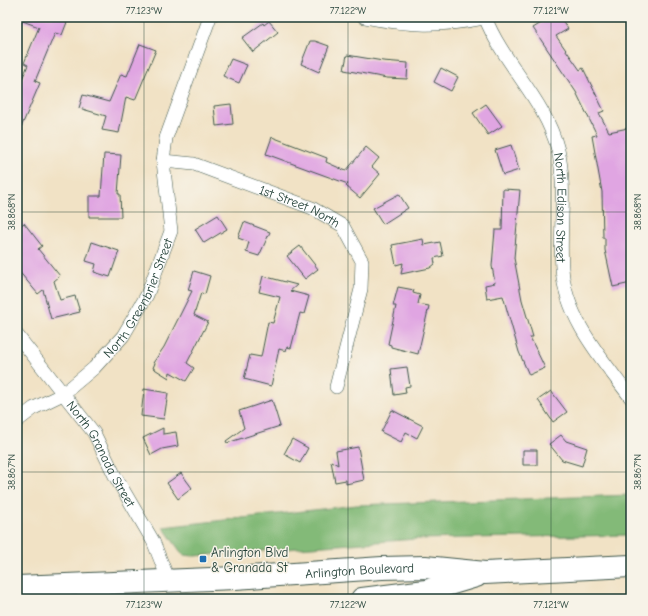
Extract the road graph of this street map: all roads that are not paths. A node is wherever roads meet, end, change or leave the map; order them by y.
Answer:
1 (210, 17) edge
2 (364, 17) edge
3 (485, 18) edge
4 (163, 161) junction
5 (17, 335) edge
6 (336, 387) dead end
7 (63, 394) junction
8 (631, 398) edge
9 (17, 421) edge
10 (631, 566) edge
11 (485, 573) junction
12 (169, 581) junction
13 (17, 587) edge
14 (362, 599) edge

1 - 4 street, North Greenbrier Street
2 - 3 street
3 - 8 street, North Edison Street
4 - 6 street, 1st Street North
4 - 7 street, North Greenbrier Street
5 - 7 street, North Granada Street
7 - 9 street, North Greenbrier Street
7 - 12 street, North Granada Street
10 - 11 highway, Arlington Boulevard
11 - 12 highway, Arlington Boulevard
11 - 14 highway, Arlington Boulevard
12 - 13 highway, Arlington Boulevard

